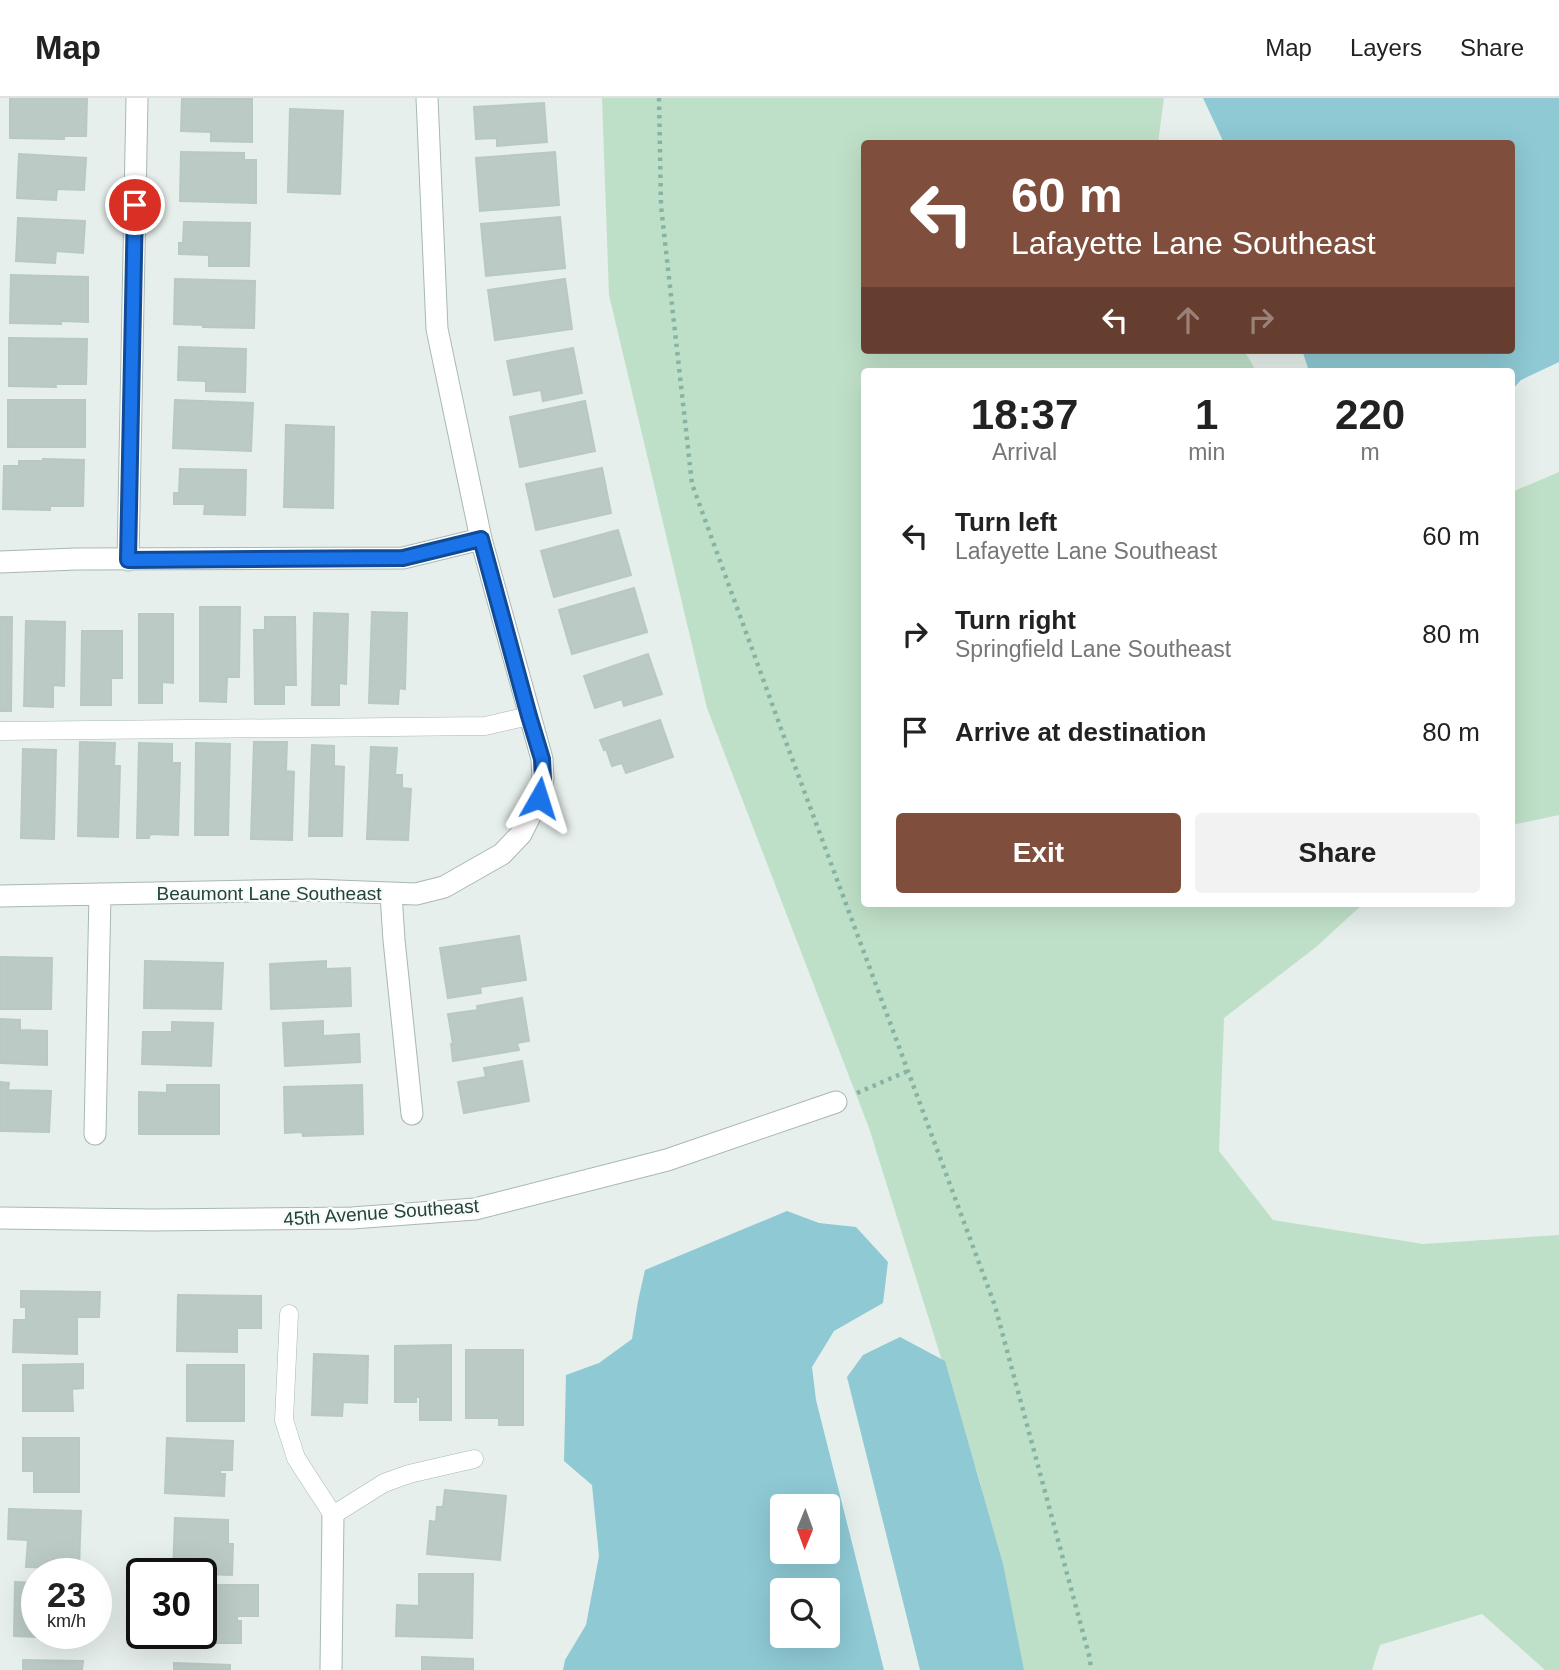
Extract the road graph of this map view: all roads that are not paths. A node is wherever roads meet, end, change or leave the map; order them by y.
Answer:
1 (137, 98) edge
2 (427, 98) edge
3 (481, 539) junction
4 (128, 560) junction
5 (0, 562) edge
6 (529, 716) junction
7 (0, 731) edge
8 (100, 894) junction
9 (391, 894) junction
10 (0, 896) edge
11 (836, 1101) road end
12 (412, 1114) dead end
13 (95, 1134) dead end
14 (0, 1218) edge
15 (289, 1314) dead end
16 (474, 1460) dead end
17 (333, 1515) junction
18 (331, 1670) edge

1 - 4 street
2 - 3 street
3 - 4 street
3 - 6 street
4 - 5 street
6 - 7 lane
6 - 9 street, Beaumont Lane Southeast
8 - 9 street, Beaumont Lane Southeast
8 - 10 street, Beaumont Lane Southeast
8 - 13 street
9 - 12 street
11 - 14 street, 45th Avenue Southeast
15 - 17 lane
16 - 17 lane
17 - 18 street

